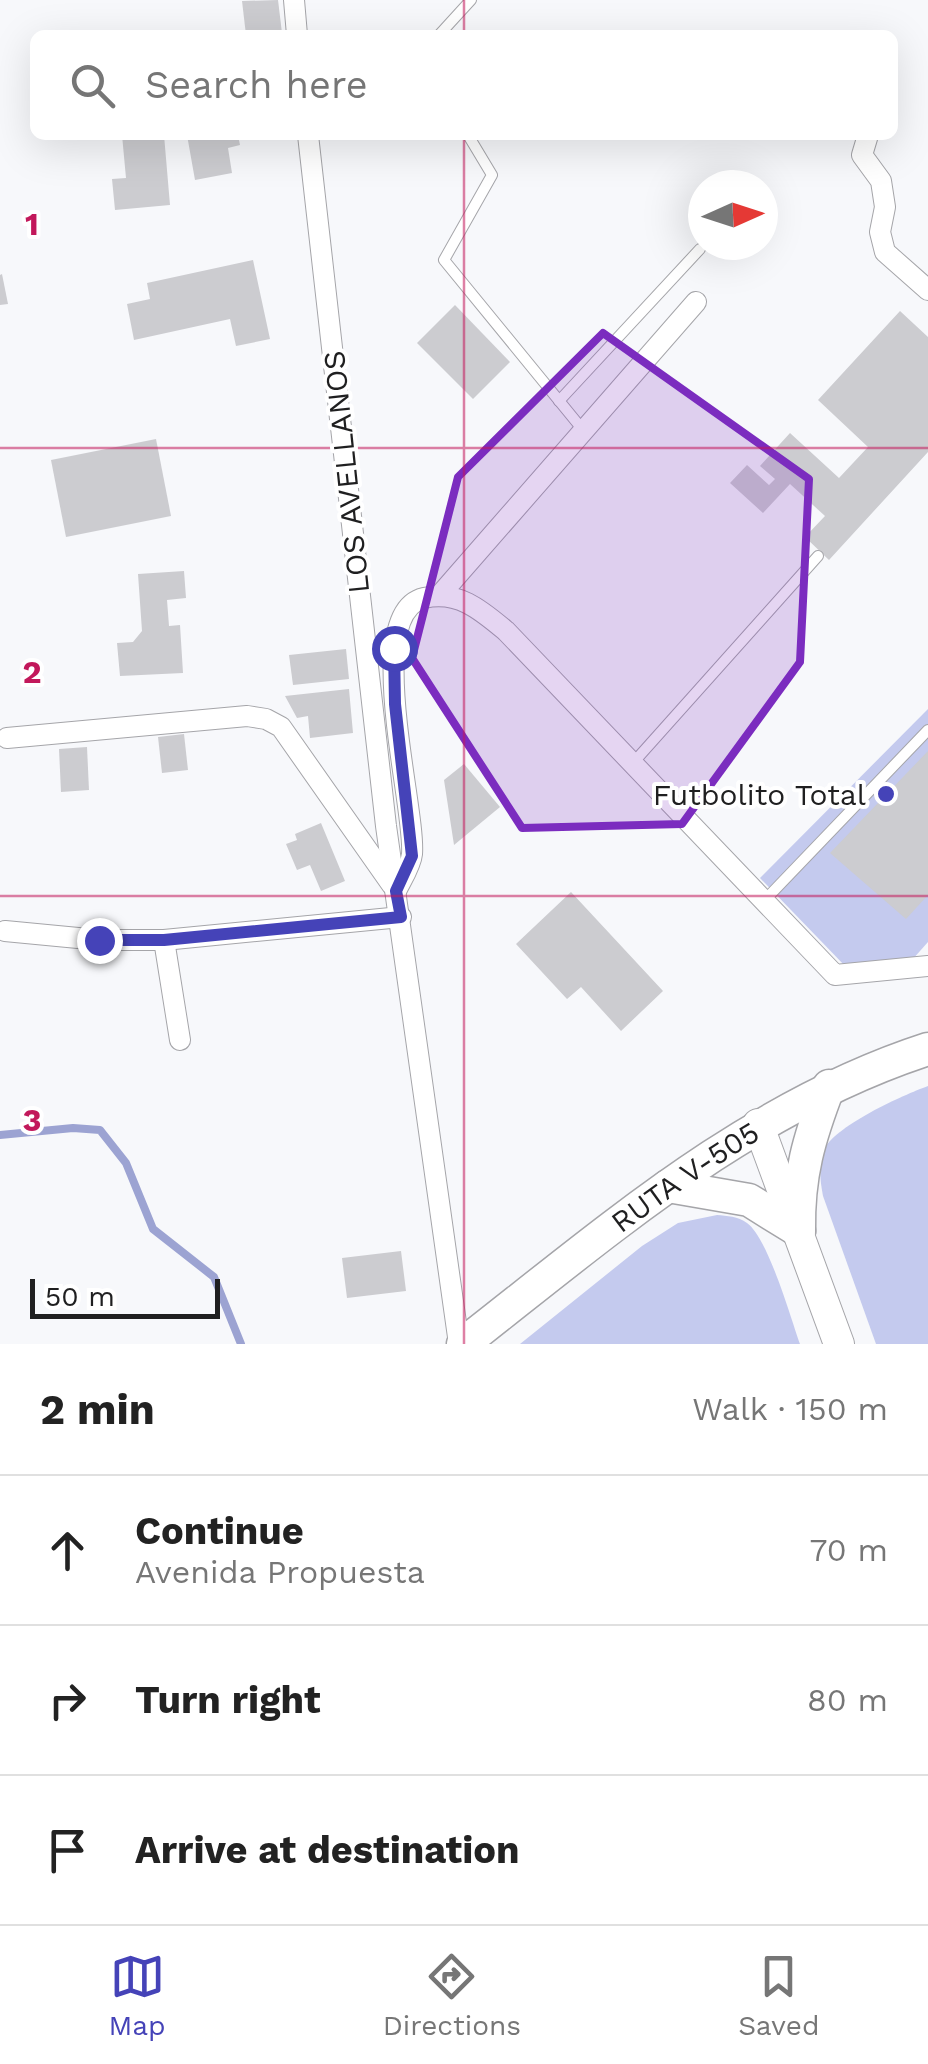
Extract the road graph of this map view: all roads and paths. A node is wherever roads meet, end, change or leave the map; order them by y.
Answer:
1 (294, 0) edge
2 (472, 0) edge
3 (297, 30) edge
4 (444, 30) edge
5 (309, 140) edge
6 (471, 140) edge
7 (866, 140) edge
8 (690, 260) edge
9 (928, 290) edge
10 (696, 302) dead end
11 (559, 400) junction
12 (584, 431) junction
13 (818, 556) dead end
14 (440, 595) junction
15 (928, 730) edge
16 (6, 738) dead end
17 (632, 764) junction
18 (396, 891) junction
19 (763, 902) junction
20 (401, 917) junction
21 (5, 931) dead end
22 (164, 940) junction
23 (928, 966) edge
24 (180, 1040) dead end
25 (928, 1050) edge
26 (829, 1086) junction
27 (758, 1124) junction
28 (668, 1186) junction
29 (799, 1231) junction
30 (461, 1344) edge
31 (839, 1344) edge

1 - 3 street
2 - 4 lane
5 - 18 street, LOS AVELLANOS
6 - 11 lane
7 - 9 street
8 - 11 lane
10 - 12 street
11 - 12 lane
12 - 14 street
13 - 17 lane
14 - 17 street
14 - 18 street
15 - 19 lane
16 - 18 street
17 - 19 street
18 - 20 street, LOS AVELLANOS
19 - 23 street
20 - 22 street
20 - 30 street, LOS AVELLANOS
21 - 22 street
22 - 24 street
25 - 26 main road, RUTA V-505
26 - 27 main road, RUTA V-505
26 - 29 main road
27 - 28 main road, RUTA V-505
27 - 29 street
28 - 29 main road
28 - 30 main road, RUTA V-505
29 - 31 street

